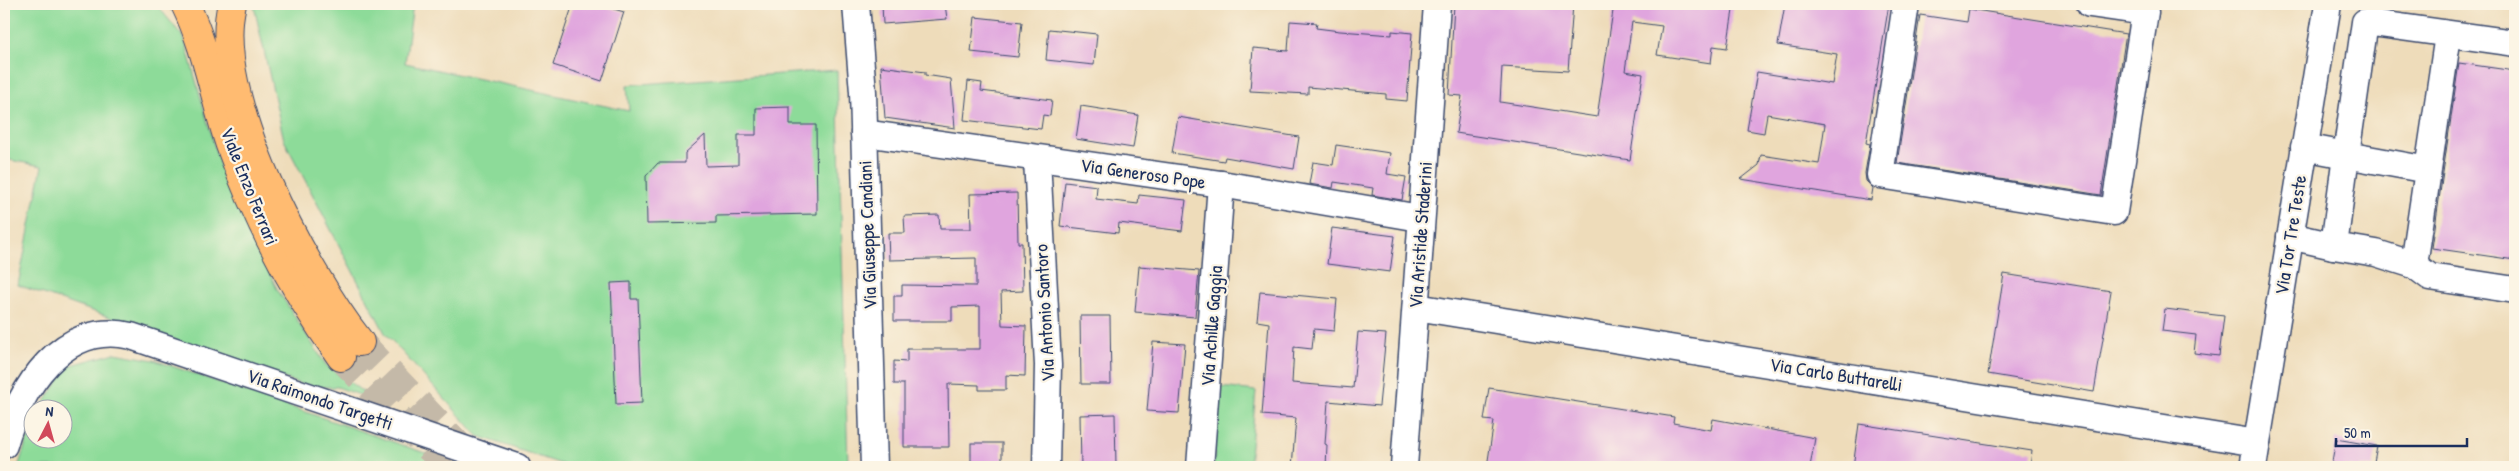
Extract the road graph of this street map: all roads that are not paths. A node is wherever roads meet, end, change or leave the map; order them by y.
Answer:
1 (185, 4) edge
2 (232, 4) edge
3 (856, 4) edge
4 (1437, 4) edge
5 (1906, 4) edge
6 (2090, 4) edge
7 (2328, 4) edge
8 (2448, 34) junction
9 (2515, 44) edge
10 (2316, 75) junction
11 (2356, 81) junction
12 (864, 133) junction
13 (2304, 147) junction
14 (2346, 155) junction
15 (1037, 159) junction
16 (2428, 170) junction
17 (1222, 184) junction
18 (1420, 218) junction
19 (2290, 236) junction
20 (2334, 246) junction
21 (2414, 265) junction
22 (2515, 290) edge
23 (1416, 307) junction
24 (4, 445) edge
25 (2255, 455) edge
26 (517, 467) edge
27 (874, 467) edge
28 (1046, 467) edge
29 (1200, 467) edge
30 (1404, 467) edge

1 - 2 main road, Viale Enzo Ferrari
3 - 12 street, Via Giuseppe Candiani
4 - 18 street, Via Aristide Staderini
5 - 6 street
7 - 10 street, Via Tor Tre Teste
8 - 9 street
8 - 11 street
8 - 16 street
10 - 11 street
10 - 13 street, Via Tor Tre Teste
11 - 14 street
12 - 15 street, Via Generoso Pope
12 - 27 street, Via Giuseppe Candiani
13 - 14 street
13 - 19 street, Via Tor Tre Teste
14 - 16 street
14 - 20 street
15 - 17 street, Via Generoso Pope
15 - 28 street, Via Antonio Santoro
16 - 21 street
17 - 18 street, Via Generoso Pope
17 - 29 street, Via Achille Gaggia
18 - 23 street, Via Aristide Staderini
19 - 20 street
19 - 25 street, Via Tor Tre Teste
20 - 21 street
21 - 22 street
23 - 25 street, Via Carlo Buttarelli
23 - 30 street, Via Aristide Staderini
24 - 26 street, Via Raimondo Targetti

